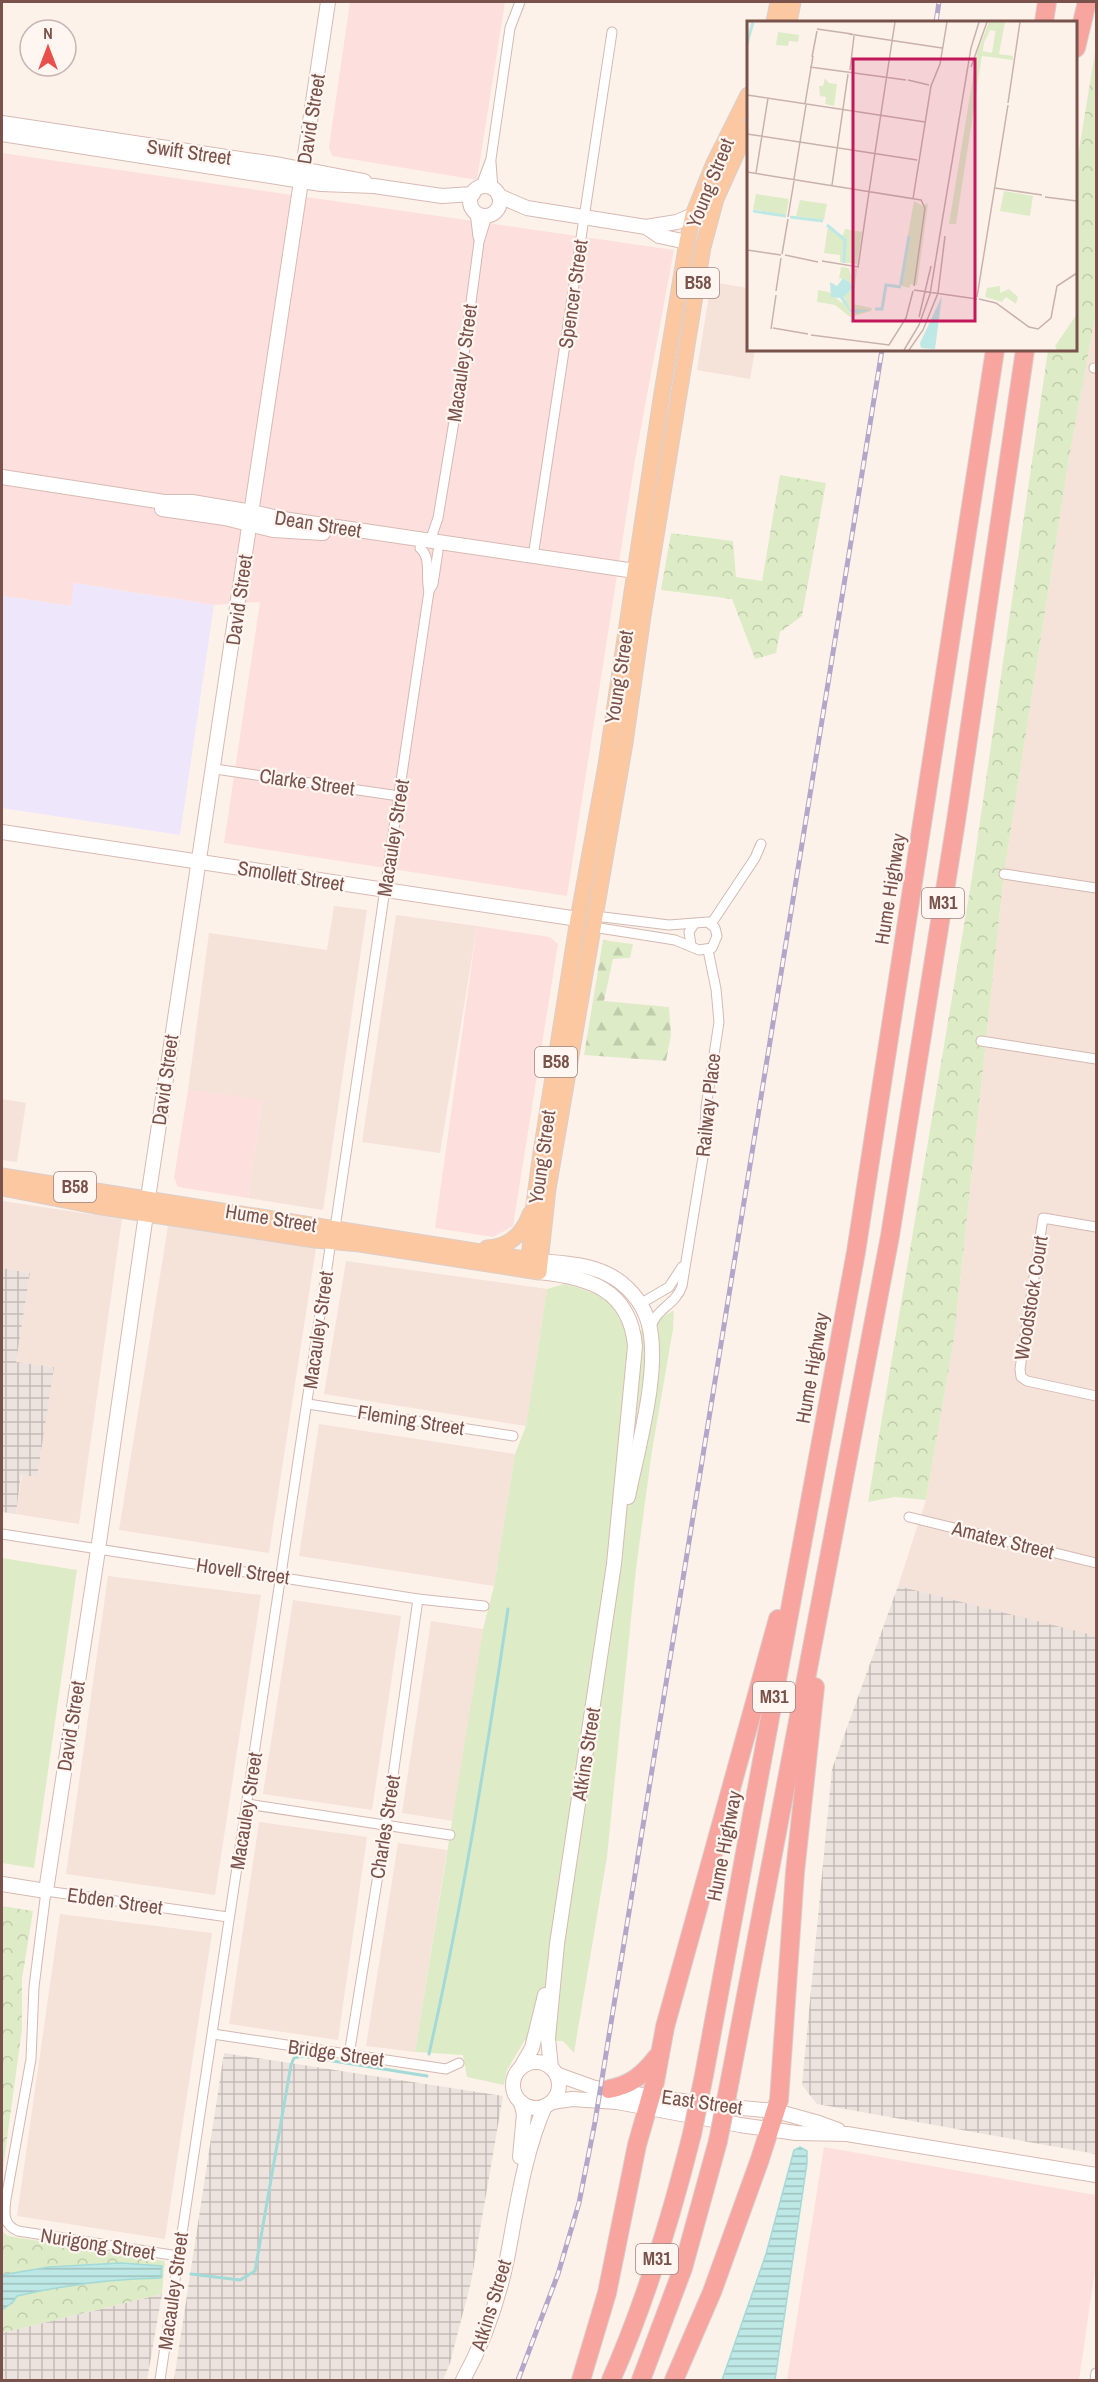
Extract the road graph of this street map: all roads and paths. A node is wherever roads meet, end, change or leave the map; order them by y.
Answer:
1 (328, 2) edge
2 (520, 2) edge
3 (778, 2) edge
4 (793, 2) edge
5 (1039, 2) edge
6 (1047, 2) edge
7 (1076, 2) edge
8 (1087, 2) edge
9 (774, 21) edge
10 (789, 21) edge
11 (1037, 21) edge
12 (1044, 21) edge
13 (1073, 21) edge
14 (612, 32) dead end
15 (1077, 44) edge
16 (747, 97) edge
17 (2, 123) edge
18 (747, 130) edge
19 (2, 134) edge
20 (202, 159) junction
21 (302, 174) junction
22 (486, 192) junction
23 (442, 196) junction
24 (527, 208) junction
25 (482, 212) junction
26 (693, 215) junction
27 (584, 217) junction
28 (646, 227) junction
29 (707, 229) junction
30 (687, 242) junction
31 (995, 351) edge
32 (1024, 351) edge
33 (2, 477) edge
34 (2, 485) edge
35 (252, 512) junction
36 (438, 518) junction
37 (250, 526) junction
38 (433, 546) junction
39 (533, 560) junction
40 (640, 575) junction
41 (429, 591) junction
42 (215, 769) junction
43 (399, 796) junction
44 (2, 832) edge
45 (761, 844) dead end
46 (199, 862) junction
47 (1004, 874) dead end
48 (1096, 888) edge
49 (385, 891) junction
50 (578, 919) junction
51 (594, 922) junction
52 (694, 924) junction
53 (711, 924) junction
54 (692, 945) junction
55 (708, 950) junction
56 (981, 1041) dead end
57 (1096, 1059) edge
58 (2, 1176) edge
59 (2, 1188) edge
60 (148, 1198) junction
61 (534, 1204) junction
62 (146, 1214) junction
63 (1096, 1227) edge
64 (333, 1234) junction
65 (466, 1249) junction
66 (686, 1260) junction
67 (534, 1265) junction
68 (640, 1304) junction
69 (844, 1318) junction
70 (652, 1347) junction
71 (1096, 1396) edge
72 (308, 1404) junction
73 (628, 1421) junction
74 (513, 1437) dead end
75 (847, 1454) junction
76 (909, 1516) dead end
77 (2, 1534) edge
78 (98, 1550) junction
79 (1096, 1563) edge
80 (615, 1564) junction
81 (281, 1576) junction
82 (418, 1599) junction
83 (484, 1606) dead end
84 (247, 1804) junction
85 (386, 1825) junction
86 (450, 1835) dead end
87 (2, 1884) edge
88 (46, 1891) junction
89 (228, 1917) junction
90 (557, 1944) junction
91 (213, 2034) junction
92 (349, 2055) junction
93 (658, 2056) junction
94 (459, 2063) dead end
95 (522, 2067) junction
96 (554, 2071) junction
97 (609, 2090) junction
98 (648, 2101) junction
99 (521, 2102) junction
100 (548, 2104) junction
101 (776, 2111) junction
102 (771, 2129) junction
103 (847, 2134) junction
104 (1095, 2174) edge
105 (512, 2228) junction
106 (18, 2231) joint
107 (178, 2256) junction
108 (1096, 2373) edge
109 (160, 2380) edge
110 (463, 2380) edge
111 (581, 2380) edge
112 (611, 2380) edge
113 (641, 2380) edge
114 (674, 2380) edge
115 (1095, 2380) edge

1 - 21 main road, David Street
2 - 22 street
3 - 9 main road
4 - 10 main road
5 - 11 highway
6 - 12 highway
7 - 13 highway
8 - 15 highway
14 - 27 street, Spencer Street
16 - 26 main road, Young Street / B58
17 - 20 main road, Swift Street
18 - 29 main road, Young Street / B58
19 - 20 main road, Swift Street
20 - 21 main road, Swift Street
21 - 23 main road, Swift Street
21 - 35 main road, David Street
22 - 23 main road, Swift Street
22 - 24 main road, Swift Street
22 - 25 main road
22 - 25 main road
23 - 25 main road, Swift Street
24 - 25 main road, Swift Street
24 - 27 main road, Swift Street
25 - 36 street, Macauley Street
26 - 28 main road, Swift Street
26 - 30 main road, Young Street / B58
27 - 28 main road, Swift Street
27 - 39 street, Spencer Street
28 - 30 main road, Swift Street
29 - 30 main road
29 - 40 main road, Young Street / B58
30 - 40 main road, Young Street / B58
31 - 69 highway, Hume Highway / M31
32 - 75 highway, M31
33 - 35 main road, Dean Street
34 - 37 main road, Dean Street
35 - 37 main road, David Street
35 - 38 main road, Dean Street
36 - 38 street, Macauley Street
36 - 38 street, Macauley Street
37 - 38 main road, Dean Street
37 - 42 main road, David Street
38 - 39 main road, Dean Street
38 - 41 street, Macauley Street
38 - 41 street, Macauley Street
39 - 40 main road, Dean Street
40 - 50 main road, Young Street / B58
40 - 51 main road, Young Street / B58
41 - 43 street, Macauley Street
42 - 43 street, Clarke Street
42 - 46 main road, David Street
43 - 49 street, Macauley Street
44 - 46 main road, Smollett Street
45 - 53 street
46 - 49 main road, Smollett Street
46 - 60 main road, David Street
47 - 48 street
49 - 50 main road, Smollett Street
49 - 64 street, Macauley Street
50 - 51 main road
50 - 61 main road, Young Street / B58
51 - 52 street
51 - 54 street
51 - 67 main road, Young Street / B58
52 - 53 street
52 - 54 street
53 - 55 street
54 - 55 street
55 - 66 street, Railway Place
56 - 57 street
58 - 60 main road, Hume Street / B58
59 - 62 main road, Hume Street / B58
60 - 62 main road
60 - 64 main road, Hume Street / B58
61 - 65 main road, B58
61 - 67 main road, Young Street / B58
62 - 64 main road, Hume Street / B58
62 - 78 main road, David Street
63 - 71 street, Woodstock Court
64 - 65 main road, Hume Street / B58
64 - 67 main road, Hume Street / B58
64 - 72 street, Macauley Street
65 - 67 main road, Hume Street / B58
66 - 68 street, Railway Place
66 - 70 street, Railway Place
67 - 68 main road, Atkins Street
67 - 73 main road, Atkins Street
68 - 70 main road, Atkins Street
68 - 73 main road
69 - 93 highway
69 - 112 highway, Hume Highway / M31, bridge
70 - 80 main road, Atkins Street
72 - 74 street, Fleming Street
72 - 81 street, Macauley Street
73 - 80 main road, Atkins Street
75 - 101 highway
75 - 113 highway, M31, bridge
76 - 79 street, Amatex Street
77 - 78 street, Hovell Street
78 - 81 street, Hovell Street
78 - 88 main road, David Street
80 - 90 main road, Atkins Street
81 - 82 street, Hovell Street
81 - 84 street, Macauley Street
82 - 83 street, Hovell Street
82 - 85 street, Charles Street
84 - 85 street
84 - 89 street, Macauley Street
85 - 86 street
85 - 92 street, Charles Street
87 - 88 main road, Ebden Street
88 - 89 street, Ebden Street
88 - 106 street, David Street
89 - 91 street, Macauley Street
90 - 95 main road, Atkins Street
90 - 96 main road, Atkins Street
91 - 92 street, Bridge Street
91 - 107 street, Macauley Street
92 - 94 street, Bridge Street
93 - 97 highway
93 - 98 highway
95 - 96 main road
95 - 99 main road
96 - 97 main road, East Street
96 - 100 main road
97 - 98 main road, East Street
98 - 100 main road, East Street
98 - 101 main road, East Street
98 - 102 main road, East Street
98 - 111 highway
99 - 100 main road
99 - 105 main road, Atkins Street
100 - 105 main road, Atkins Street
101 - 102 highway
101 - 103 main road, East Street
102 - 103 main road, East Street
102 - 114 highway
103 - 104 main road, East Street
105 - 110 main road, Atkins Street
106 - 107 street, Nurigong Street
107 - 109 street, Macauley Street
108 - 115 street

